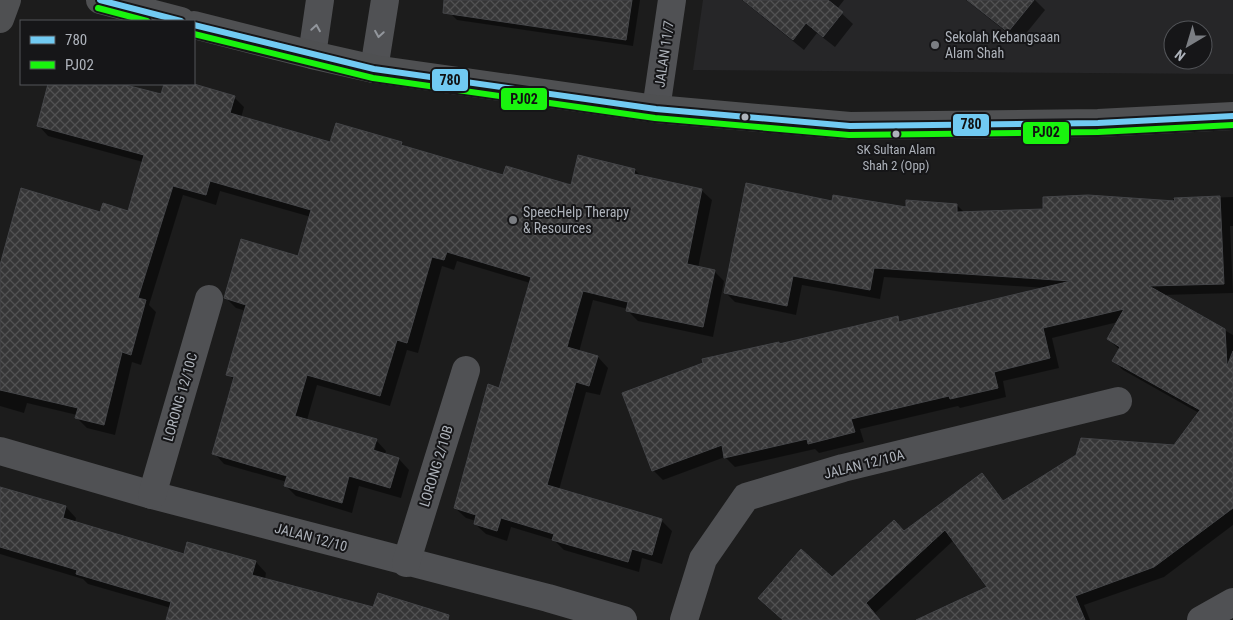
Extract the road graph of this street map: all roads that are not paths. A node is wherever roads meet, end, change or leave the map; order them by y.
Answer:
1 (7, 0) edge
2 (100, 0) edge
3 (320, 0) edge
4 (384, 0) edge
5 (672, 0) edge
6 (0, 19) edge
7 (177, 20) edge
8 (195, 24) edge
9 (312, 56) junction
10 (374, 69) junction
11 (656, 109) junction
12 (1233, 116) edge
13 (209, 299) dead end
14 (466, 370) dead end
15 (1118, 402) dead end
16 (0, 451) edge
17 (152, 495) junction
18 (406, 562) junction
19 (1233, 602) edge
20 (623, 620) edge
21 (684, 620) edge
22 (1201, 620) edge

1 - 6 street
2 - 7 street
9 -> 3 street
4 -> 10 street
5 - 11 street, JALAN 11/7
8 - 9 street
9 - 10 street
10 - 11 street
11 - 12 street
13 - 17 street, LORONG 12/10C
14 - 18 street, LORONG 2/10B
15 - 21 street, JALAN 12/10A
16 - 17 street, JALAN 12/10
17 - 18 street, JALAN 12/10
18 - 20 street, JALAN 12/10
19 - 22 street

